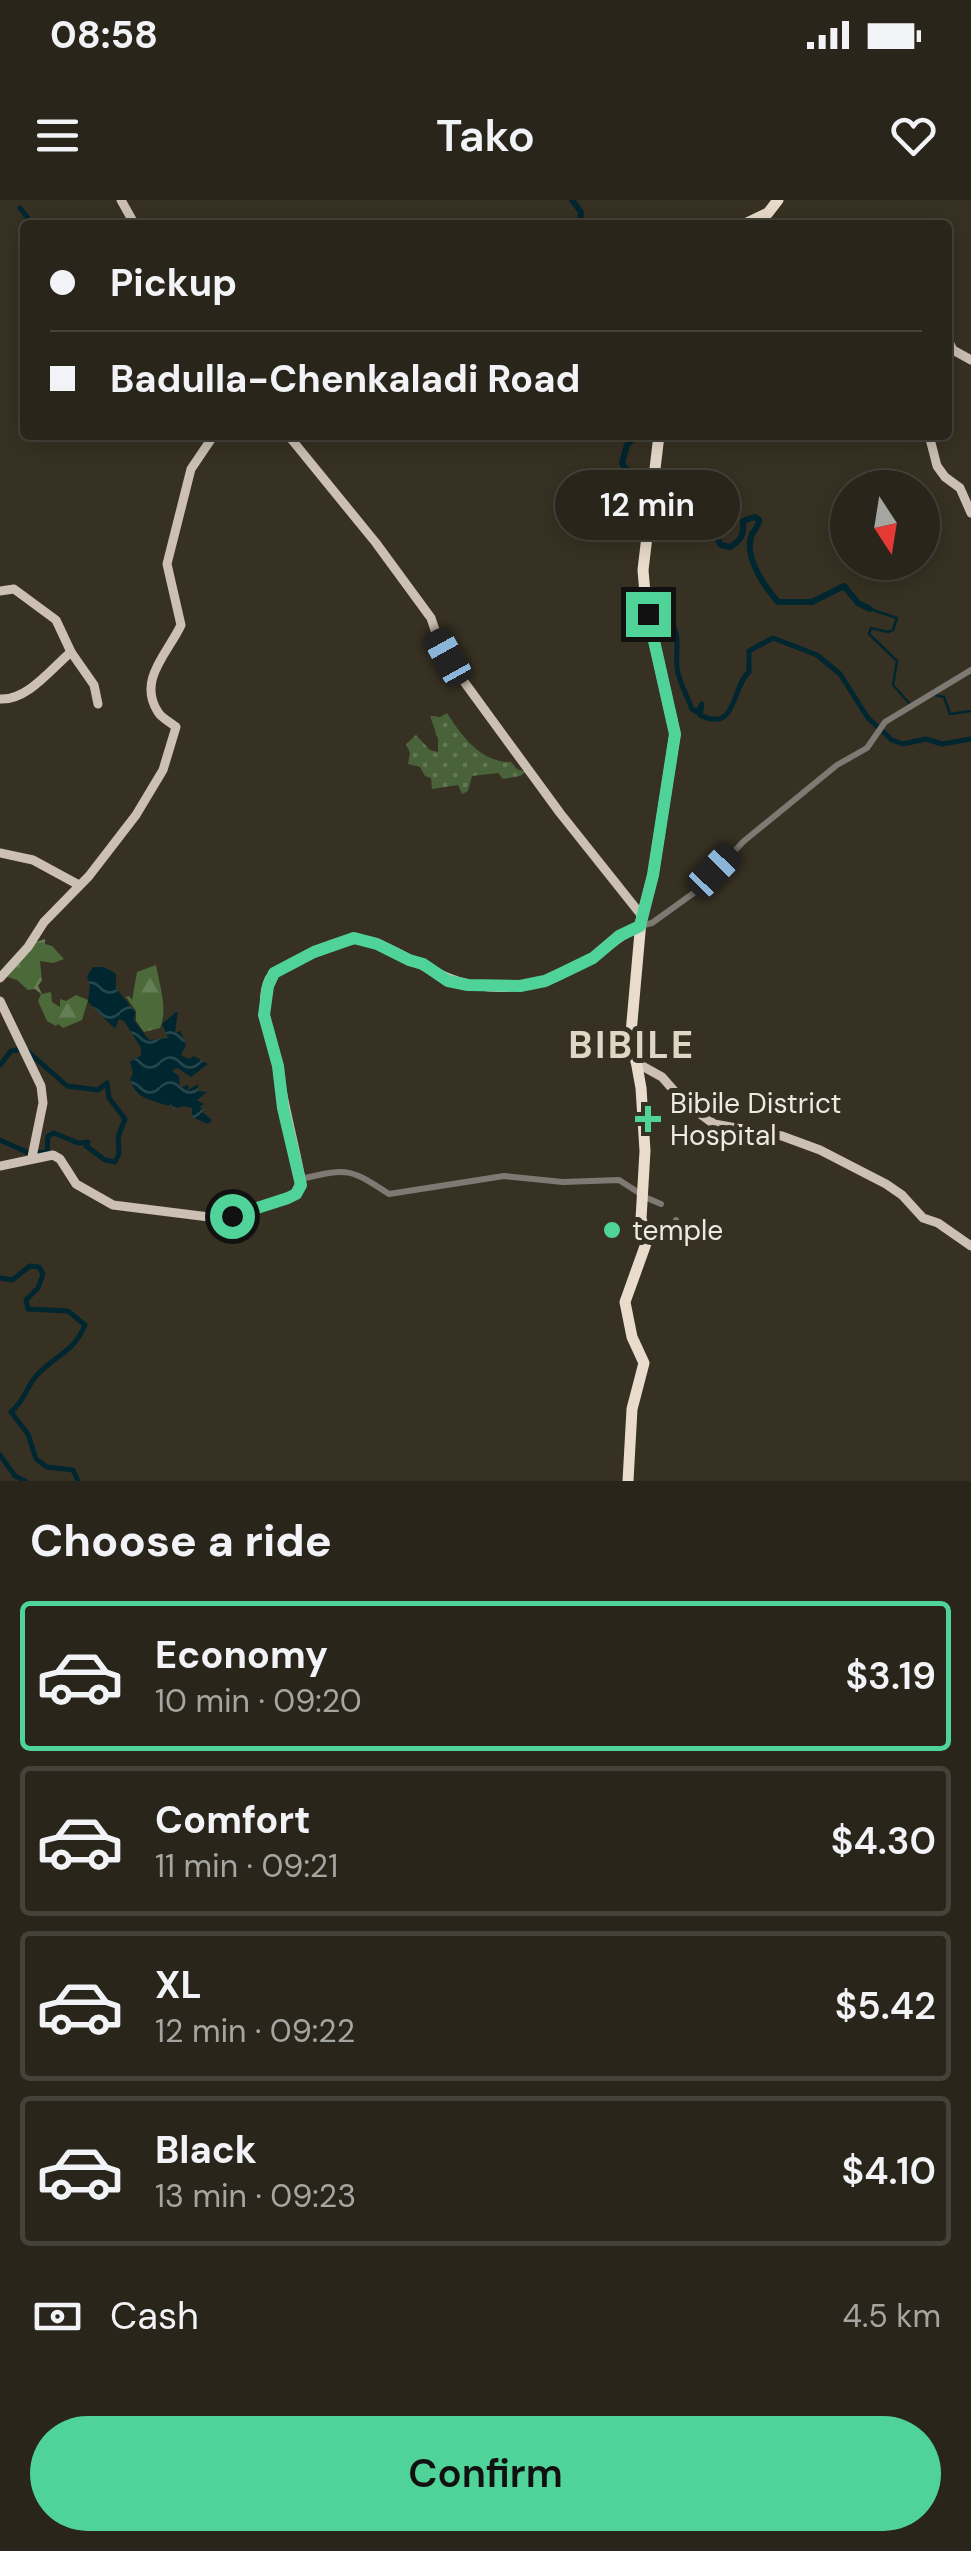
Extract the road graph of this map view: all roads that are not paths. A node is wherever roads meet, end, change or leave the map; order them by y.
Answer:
1 (775, 205) edge
2 (751, 220) edge
3 (211, 440) edge
4 (292, 440) edge
5 (659, 440) edge
6 (930, 440) edge
7 (971, 513) edge
8 (0, 591) edge
9 (71, 652) junction
10 (971, 670) edge
11 (0, 699) edge
12 (98, 704) dead end
13 (0, 853) edge
14 (79, 886) junction
15 (641, 921) junction
16 (0, 978) edge
17 (0, 1001) edge
18 (635, 1062) junction
19 (32, 1157) junction
20 (0, 1166) edge
21 (300, 1174) junction
22 (643, 1196) junction
23 (661, 1204) dead end
24 (676, 1220) dead end
25 (680, 1232) dead end
26 (971, 1246) edge
27 (628, 1481) edge

1 - 2 highway
3 - 14 main road
4 - 15 main road
5 - 15 highway
6 - 7 main road
8 - 9 main road
9 - 11 main road
9 - 12 main road
10 - 15 street
13 - 14 main road
14 - 16 main road
15 - 18 highway
15 - 21 main road
17 - 19 main road
18 - 22 highway
18 - 26 main road
19 - 20 main road
19 - 21 main road
21 - 22 street
22 - 23 street
22 - 27 highway
24 - 25 street

